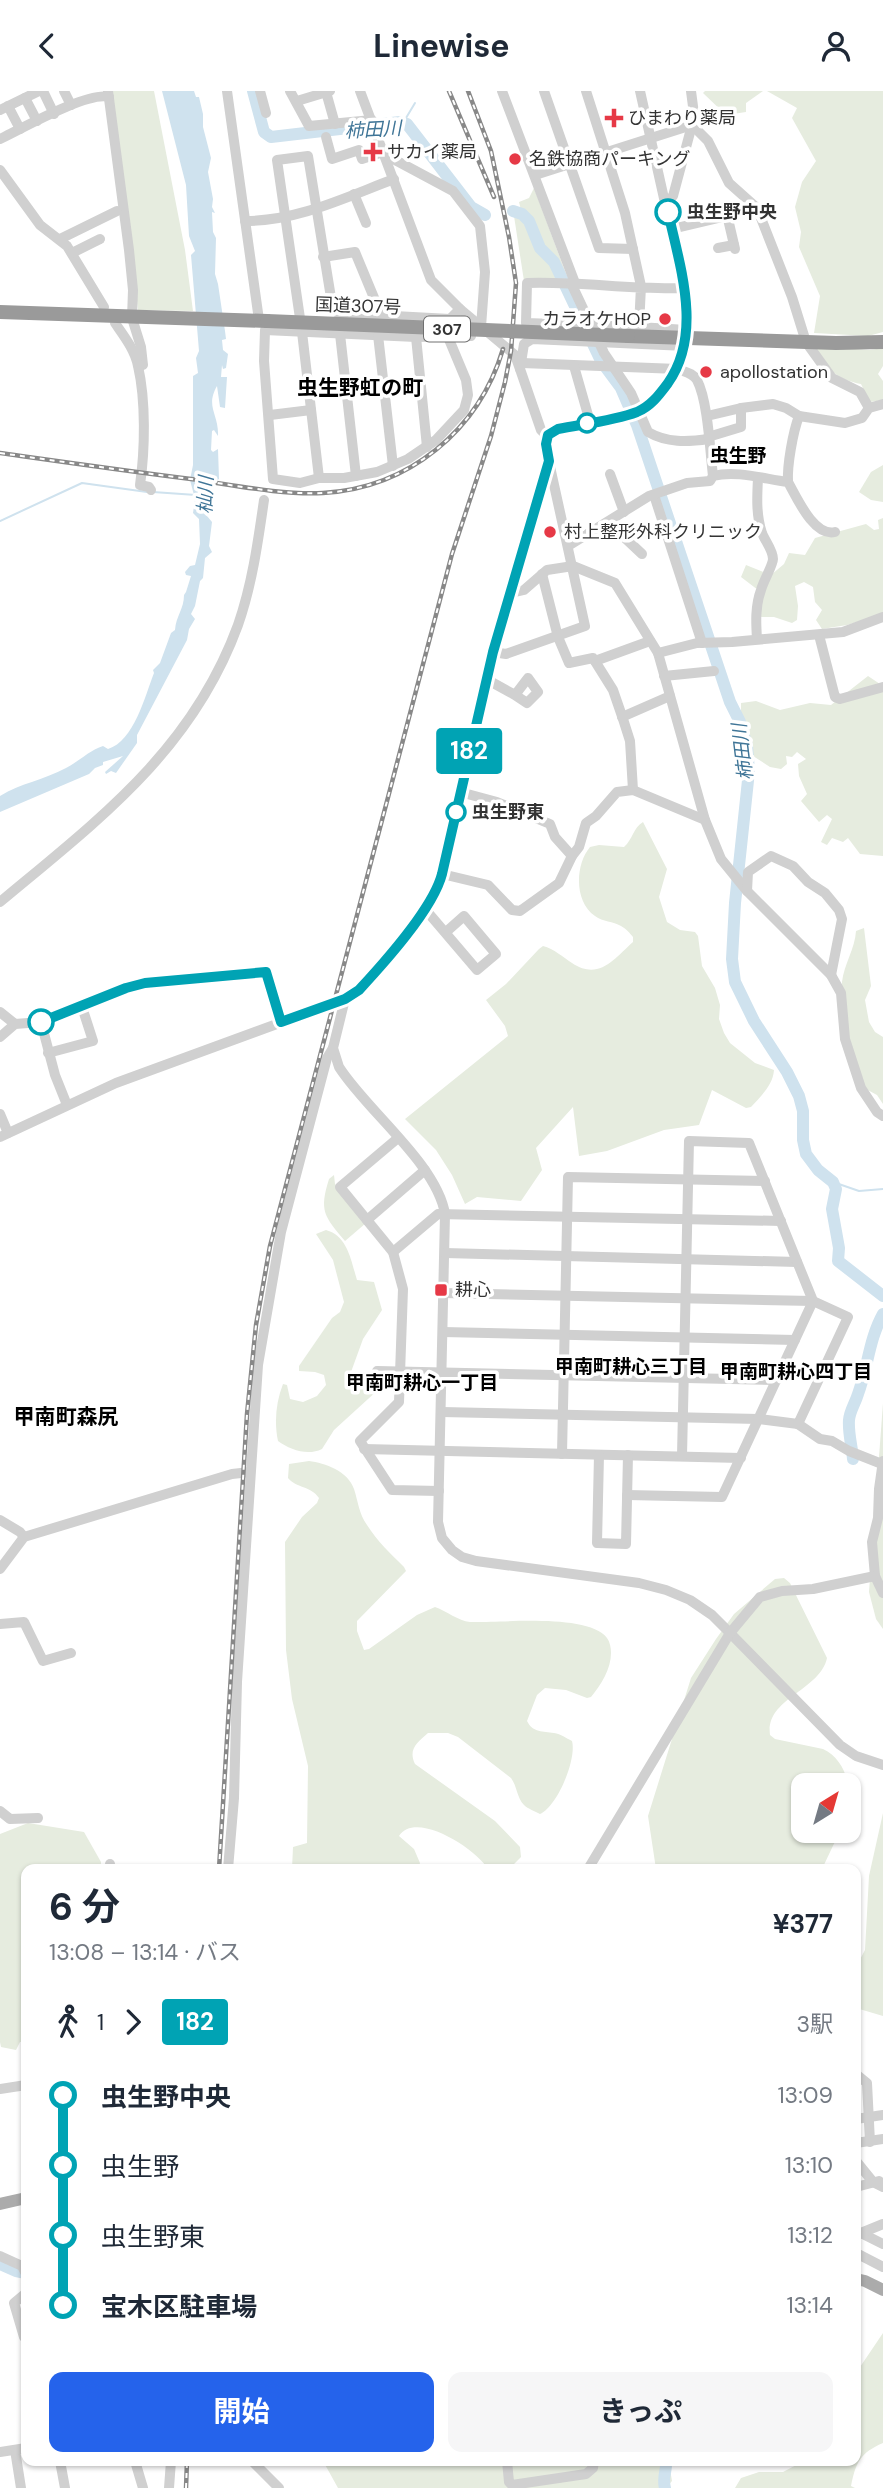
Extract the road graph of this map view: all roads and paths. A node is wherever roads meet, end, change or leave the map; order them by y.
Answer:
1 (41, 91) edge
2 (64, 91) edge
3 (227, 91) edge
4 (260, 91) edge
5 (290, 91) edge
6 (360, 91) edge
7 (502, 91) edge
8 (544, 91) edge
9 (586, 91) edge
10 (640, 91) edge
11 (691, 91) edge
12 (328, 92) edge
13 (109, 94) edge
14 (25, 98) junction
15 (297, 101) junction
16 (71, 105) junction
17 (4, 108) edge
18 (266, 113) dead end
19 (54, 114) junction
20 (37, 121) junction
21 (335, 124) junction
22 (374, 124) junction
23 (691, 125) junction
24 (20, 129) junction
25 (1, 136) edge
26 (326, 137) dead end
27 (652, 138) junction
28 (606, 152) junction
29 (384, 153) junction
30 (570, 164) junction
31 (0, 170) edge
32 (535, 174) junction
33 (394, 179) junction
34 (354, 194) junction
35 (666, 202) junction
36 (316, 208) junction
37 (117, 211) dead end
38 (285, 218) junction
39 (245, 221) junction
40 (366, 223) dead end
41 (672, 229) junction
42 (60, 239) junction
43 (100, 239) dead end
44 (718, 248) dead end
45 (633, 249) junction
46 (72, 253) junction
47 (323, 257) junction
48 (569, 283) junction
49 (640, 286) junction
50 (684, 288) junction
51 (104, 307) dead end
52 (460, 309) junction
53 (0, 312) edge
54 (382, 317) junction
55 (135, 318) junction
56 (450, 319) junction
57 (258, 321) junction
58 (115, 323) dead end
59 (584, 325) junction
60 (481, 327) junction
61 (302, 332) junction
62 (634, 332) junction
63 (340, 334) junction
64 (379, 335) junction
65 (416, 337) junction
66 (448, 337) junction
67 (495, 337) junction
68 (686, 338) junction
69 (593, 342) junction
70 (806, 342) junction
71 (883, 342) edge
72 (138, 365) junction
73 (521, 366) junction
74 (574, 366) junction
75 (608, 367) junction
76 (678, 369) junction
77 (883, 404) edge
78 (741, 408) junction
79 (869, 408) junction
80 (311, 410) junction
81 (634, 412) junction
82 (270, 415) junction
83 (707, 416) junction
84 (800, 416) junction
85 (590, 422) junction
86 (547, 436) junction
87 (709, 438) junction
88 (427, 447) junction
89 (549, 461) junction
90 (393, 466) junction
91 (610, 474) dead end
92 (356, 476) junction
93 (713, 476) junction
94 (319, 478) junction
95 (758, 478) junction
96 (788, 482) junction
97 (151, 490) dead end
98 (654, 495) junction
99 (264, 500) dead end
100 (624, 512) junction
101 (608, 522) junction
102 (835, 533) dead end
103 (568, 546) junction
104 (642, 554) dead end
105 (573, 566) junction
106 (542, 574) junction
107 (511, 593) junction
108 (883, 617) edge
109 (819, 635) junction
110 (558, 637) junction
111 (757, 639) junction
112 (650, 641) junction
113 (704, 644) junction
114 (493, 652) junction
115 (658, 653) junction
116 (595, 661) junction
117 (715, 671) dead end
118 (664, 676) junction
119 (486, 679) junction
120 (883, 687) edge
121 (514, 695) dead end
122 (670, 696) junction
123 (622, 717) junction
124 (632, 790) junction
125 (460, 792) junction
126 (705, 820) junction
127 (572, 856) junction
128 (442, 874) junction
129 (745, 889) junction
130 (0, 902) edge
131 (425, 909) junction
132 (446, 932) junction
133 (831, 975) junction
134 (345, 999) junction
135 (82, 1007) junction
136 (0, 1012) edge
137 (41, 1022) junction
138 (281, 1022) junction
139 (15, 1024) junction
140 (0, 1037) edge
141 (333, 1048) junction
142 (48, 1053) junction
143 (66, 1105) junction
144 (0, 1114) edge
145 (883, 1116) edge
146 (4, 1135) edge
147 (398, 1138) junction
148 (425, 1170) junction
149 (688, 1179) junction
150 (765, 1181) junction
151 (445, 1214) junction
152 (567, 1217) junction
153 (688, 1219) junction
154 (367, 1220) junction
155 (780, 1221) junction
156 (393, 1252) junction
157 (445, 1253) junction
158 (566, 1256) junction
159 (687, 1258) junction
160 (797, 1262) junction
161 (443, 1293) junction
162 (566, 1295) junction
163 (686, 1298) junction
164 (813, 1301) junction
165 (443, 1332) junction
166 (564, 1335) junction
167 (685, 1338) junction
168 (795, 1340) junction
169 (377, 1371) dead end
170 (400, 1371) junction
171 (442, 1373) junction
172 (563, 1375) junction
173 (684, 1377) junction
174 (777, 1380) junction
175 (442, 1412) junction
176 (563, 1414) junction
177 (683, 1417) junction
178 (759, 1419) junction
179 (798, 1424) junction
180 (364, 1449) junction
181 (440, 1451) junction
182 (562, 1454) junction
183 (599, 1455) junction
184 (628, 1455) junction
185 (682, 1456) junction
186 (741, 1458) junction
187 (883, 1463) edge
188 (250, 1472) junction
189 (439, 1491) junction
190 (627, 1495) junction
191 (0, 1520) edge
192 (24, 1538) junction
193 (0, 1569) edge
194 (875, 1576) junction
195 (883, 1593) edge
196 (0, 1625) edge
197 (730, 1633) junction
198 (71, 1653) dead end
199 (883, 1765) edge
200 (0, 1811) edge
201 (38, 1818) dead end
202 (228, 1864) edge
203 (591, 1864) edge
204 (861, 2083) edge
205 (21, 2086) edge
206 (0, 2089) edge
207 (883, 2115) edge
208 (868, 2118) junction
209 (861, 2119) edge
210 (883, 2140) edge
211 (870, 2142) junction
212 (861, 2143) edge
213 (861, 2166) edge
214 (880, 2183) edge
215 (861, 2186) edge
216 (21, 2199) edge
217 (0, 2204) edge
218 (883, 2224) edge
219 (861, 2233) edge
220 (861, 2235) edge
221 (883, 2244) edge
222 (0, 2256) edge
223 (861, 2256) edge
224 (21, 2266) edge
225 (883, 2267) edge
226 (861, 2280) edge
227 (883, 2290) edge
228 (21, 2297) edge
229 (21, 2327) edge
230 (21, 2449) edge
231 (0, 2452) edge
232 (61, 2466) edge
233 (136, 2466) edge
234 (171, 2466) edge
235 (258, 2466) edge
236 (507, 2466) edge
237 (593, 2466) edge
238 (20, 2488) edge
239 (65, 2488) edge
240 (143, 2488) edge
241 (169, 2488) edge
242 (279, 2488) edge

1 - 14 street
1 - 19 street
2 - 16 street
3 - 39 street
4 - 18 street
5 - 15 street
6 - 22 street
7 - 32 street
8 - 30 street
9 - 28 street
10 - 27 street
11 - 23 street
12 - 15 street
12 - 21 street
13 - 16 street
13 - 55 street
14 - 17 street
14 - 20 street
15 - 21 street
16 - 19 street
17 - 24 street
19 - 20 street
20 - 24 street
21 - 22 street
22 - 29 street
23 - 27 street
23 - 35 street
23 - 70 street
24 - 25 street
26 - 29 street
27 - 28 street
27 - 35 street
28 - 30 street
28 - 45 street
29 - 33 street
29 - 60 street
30 - 32 street
30 - 45 street
31 - 42 street
32 - 48 street
33 - 34 street
33 - 52 street
34 - 36 street
34 - 40 street
35 - 41 street
36 - 38 street
36 - 38 street
36 - 47 street
37 - 42 street
38 - 39 street
38 - 61 street
39 - 57 street
41 - 44 street
41 - 50 street
42 - 46 street
43 - 46 street
45 - 49 street
46 - 51 street
47 - 54 street
47 - 54 street
48 - 49 street
48 - 59 street
48 - 59 street
49 - 50 street
49 - 62 street
50 - 68 street
52 - 56 street
52 - 60 street
53 - 55 highway, 国道307号 / 307
54 - 56 street
55 - 57 highway, 国道307号 / 307
55 - 72 street
56 - 66 street
57 - 62 highway, 国道307号 / 307, bridge
58 - 72 street
59 - 62 street
59 - 69 street
60 - 67 street
61 - 63 street
61 - 80 street
61 - 82 street
62 - 68 highway, 国道307号 / 307
63 - 64 street
63 - 92 street
64 - 65 street
64 - 90 street
65 - 66 street
65 - 88 street
66 - 67 street
66 - 88 street
67 - 73 street
68 - 69 street
68 - 70 highway, 国道307号 / 307
68 - 76 street
69 - 73 street
69 - 75 street
70 - 71 highway, 国道307号 / 307
70 - 79 street
72 - 97 street
73 - 74 street
73 - 86 street
74 - 75 street
74 - 85 street
75 - 76 street
75 - 81 street
76 - 81 street
76 - 83 street
77 - 79 street
78 - 83 street
78 - 84 street
78 - 87 street
79 - 84 street
80 - 82 street
80 - 94 street
81 - 85 street
81 - 87 street
82 - 94 street
83 - 87 street
84 - 96 street
85 - 86 street
86 - 89 street
87 - 93 street
88 - 90 street
89 - 103 street
89 - 107 street
90 - 92 street
91 - 100 street
92 - 94 street
93 - 95 street
93 - 98 street
95 - 96 street
95 - 111 street
96 - 102 street
98 - 100 street
98 - 113 street
99 - 130 street
100 - 101 street
101 - 103 street
101 - 104 street
103 - 105 street
105 - 106 street
105 - 110 street
105 - 112 street
106 - 107 street
106 - 110 street
107 - 114 street
108 - 109 street
109 - 111 street
109 - 120 street
110 - 114 street
110 - 116 street
111 - 113 street
112 - 115 street
112 - 116 street
113 - 115 street
114 - 119 street
115 - 118 street
116 - 123 street
117 - 118 street
118 - 122 street
119 - 121 street
119 - 125 street
122 - 123 street
122 - 126 street
123 - 124 street
124 - 126 street
124 - 127 street
125 - 127 street
125 - 128 street
126 - 129 street
127 - 128 street
128 - 131 street
129 - 133 street
129 - 133 street
131 - 132 street
131 - 134 street
132 - 132 street
133 - 145 street
134 - 138 street
134 - 141 street
135 - 137 street
135 - 138 street
135 - 142 street
136 - 139 street
137 - 139 street
137 - 142 street
138 - 143 street
139 - 140 street
141 - 147 street
141 - 188 street
142 - 143 street
143 - 146 street
144 - 146 street
147 - 148 street
147 - 154 street
148 - 151 street
148 - 154 street
149 - 150 street
149 - 150 street
149 - 152 street
149 - 153 street
150 - 155 street
151 - 152 street
151 - 156 street
151 - 157 street
152 - 153 street
152 - 158 street
153 - 155 street
153 - 159 street
154 - 156 street
155 - 160 street
156 - 170 street
157 - 158 street
157 - 161 street
158 - 159 street
158 - 162 street
159 - 160 street
159 - 163 street
160 - 164 street
161 - 162 street
161 - 165 street
162 - 163 street
162 - 166 street
163 - 164 street
163 - 167 street
164 - 168 street
164 - 179 street
165 - 166 street
165 - 171 street
166 - 167 street
166 - 172 street
167 - 168 street
167 - 173 street
168 - 174 street
169 - 170 street
170 - 171 street
170 - 180 street
171 - 172 street
171 - 175 street
172 - 173 street
172 - 176 street
173 - 174 street
173 - 177 street
174 - 178 street
175 - 176 street
175 - 181 street
176 - 177 street
176 - 182 street
177 - 178 street
177 - 185 street
178 - 179 street
178 - 186 street
179 - 187 street
180 - 181 street
180 - 189 street
181 - 182 street
181 - 189 street
182 - 183 street
183 - 184 street
183 - 190 street
184 - 185 street
184 - 190 street
185 - 186 street
186 - 190 street
187 - 194 street
188 - 192 street
188 - 202 street
189 - 197 street
191 - 192 street
192 - 193 street
194 - 195 street
194 - 197 street
196 - 198 street
197 - 199 street
197 - 203 street
200 - 201 street
204 - 208 street
205 - 206 street
207 - 208 street
208 - 209 street
208 - 211 street
210 - 211 street
211 - 212 street
213 - 214 street
214 - 215 street
216 - 217 main road
218 - 219 street
220 - 221 street
222 - 224 street
223 - 225 street
226 - 227 main road
228 - 229 street
230 - 231 street
230 - 238 street
232 - 239 street
233 - 240 street
234 - 241 street
235 - 242 street
236 - 237 street

